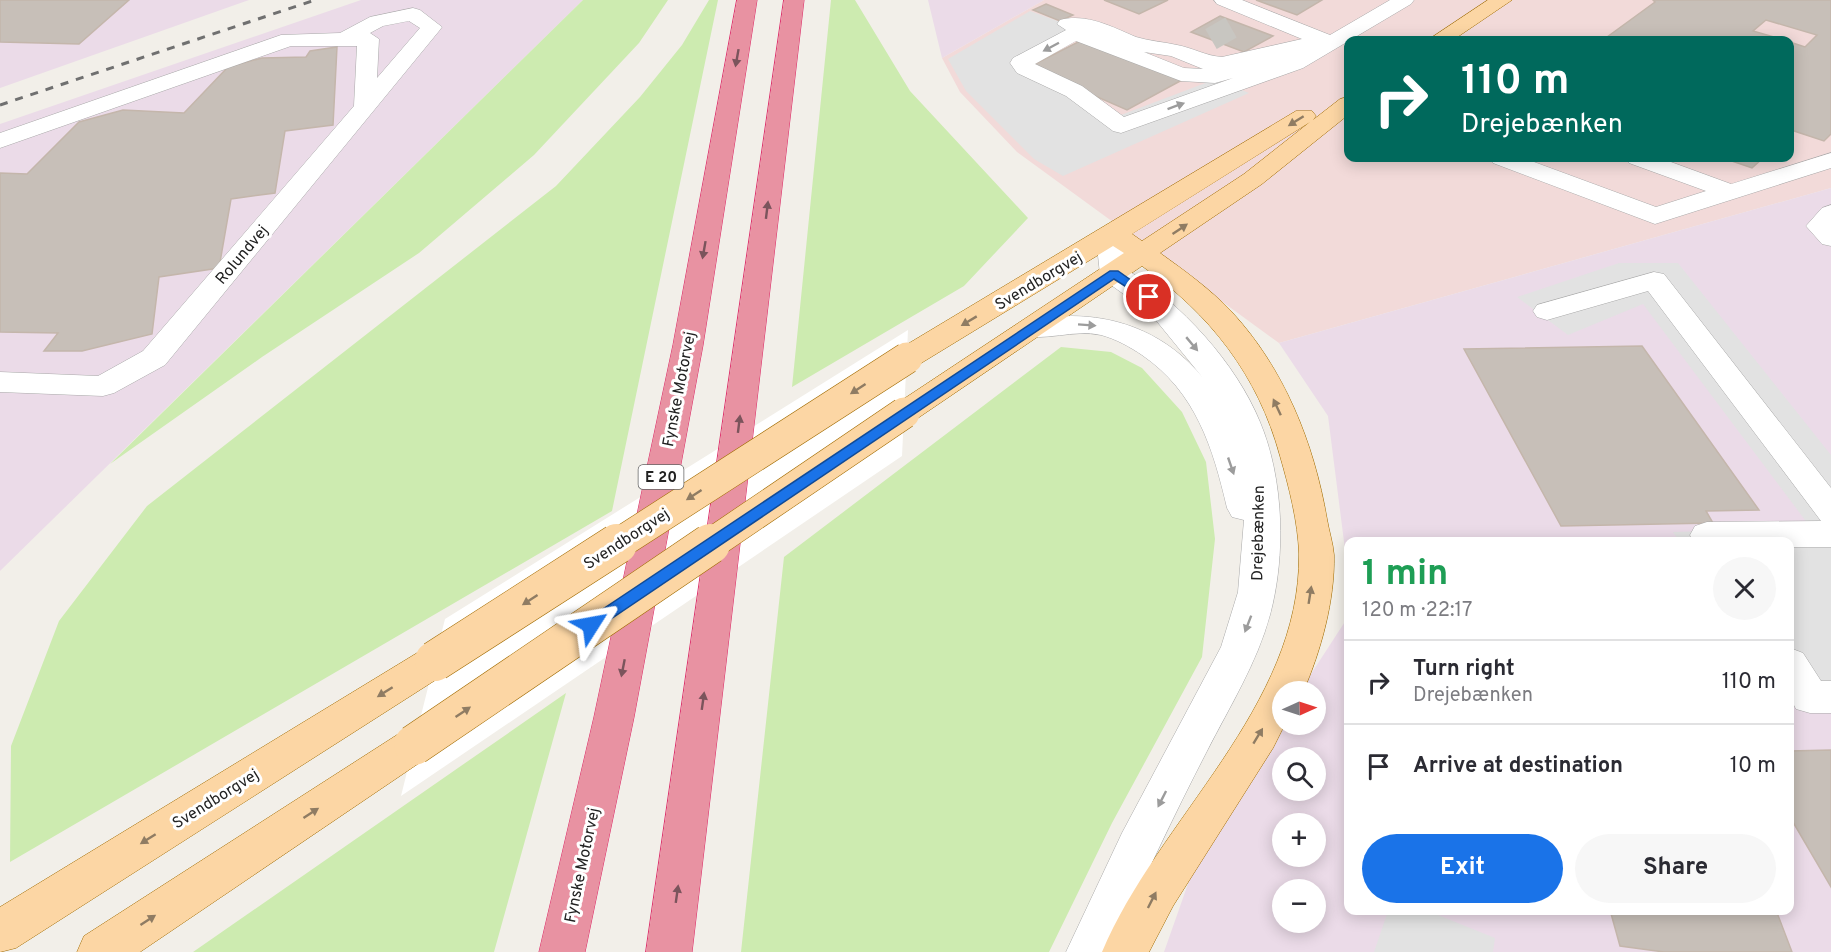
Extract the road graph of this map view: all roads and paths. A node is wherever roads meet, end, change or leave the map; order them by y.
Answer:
1 (747, 0) edge
2 (794, 0) edge
3 (1224, 0) edge
4 (1404, 0) edge
5 (1502, 0) edge
6 (1073, 2) dead end
7 (1067, 24) dead end
8 (1345, 36) edge
9 (1445, 36) edge
10 (1344, 37) edge
11 (345, 39) junction
12 (1211, 39) tunnel mouth
13 (1332, 44) junction
14 (1181, 53) junction
15 (1344, 96) edge
16 (365, 107) junction
17 (1344, 107) edge
18 (0, 141) edge
19 (1831, 160) edge
20 (1513, 162) edge
21 (1649, 162) edge
22 (1731, 192) junction
23 (1831, 213) edge
24 (1112, 236) junction
25 (1831, 238) edge
26 (1144, 254) junction
27 (1114, 274) junction
28 (1547, 311) dead end
29 (1029, 329) junction
30 (0, 382) edge
31 (1831, 512) edge
32 (1831, 534) edge
33 (1708, 537) edge
34 (1260, 573) junction
35 (1794, 671) edge
36 (1288, 681) edge
37 (1831, 697) edge
38 (1272, 712) edge
39 (0, 932) edge
40 (100, 952) edge
41 (562, 952) edge
42 (669, 952) edge
43 (1089, 952) edge
44 (1125, 952) edge

1 -> 41 highway, Fynske Motorvej / E 20
42 -> 2 highway
3 - 13 street
4 - 8 street
5 - 9 main road
6 - 14 street
7 - 14 street
10 - 13 street
11 - 16 street
11 - 16 street, Rolundvej
11 - 18 street
12 - 14 street
13 -> 13 street
13 - 14 street
15 -> 24 main road, Svendborgvej
16 - 30 street, Rolundvej
26 -> 17 main road, Svendborgvej
19 - 22 street
20 - 22 street
21 - 22 street
23 - 25 street
24 - 26 main road
24 - 27 street
24 -> 39 main road, Svendborgvej, bridge
26 - 27 main road, Svendborgvej
36 -> 26 main road
27 - 29 main road, Svendborgvej
27 -> 34 street, Drejebænken
28 - 31 street
29 -> 34 street
40 -> 29 main road, Svendborgvej, bridge
32 - 33 street
34 -> 43 street, Drejebænken
35 - 37 street
44 -> 38 main road

